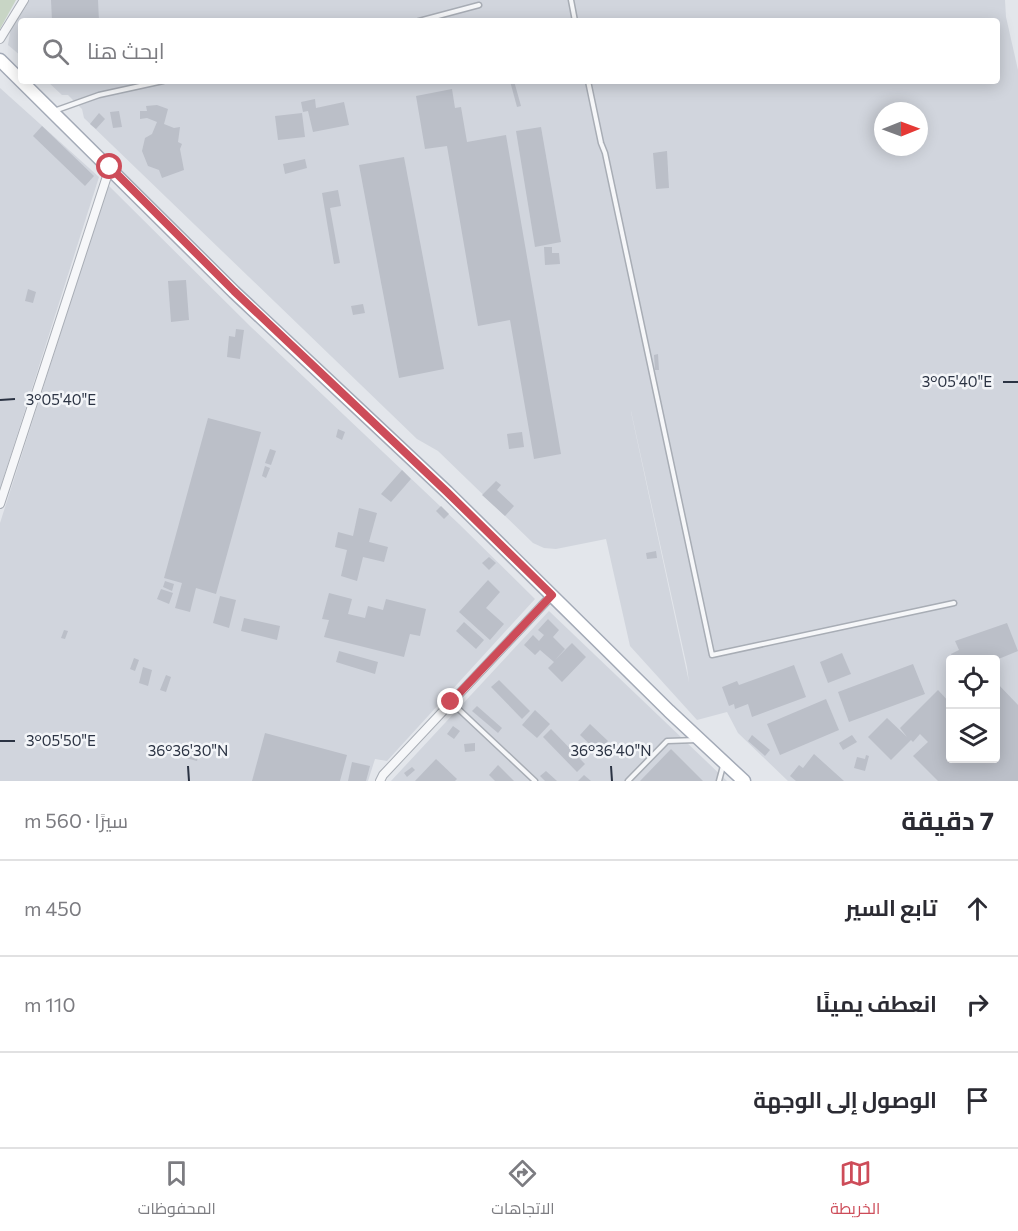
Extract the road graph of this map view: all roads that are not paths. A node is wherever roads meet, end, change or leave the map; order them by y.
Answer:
1 (24, 0) edge
2 (571, 0) edge
3 (480, 5) dead end
4 (430, 18) edge
5 (574, 18) edge
6 (0, 39) edge
7 (0, 60) edge
8 (18, 78) edge
9 (24, 84) edge
10 (149, 84) edge
11 (589, 84) edge
12 (52, 112) junction
13 (110, 167) junction
14 (0, 469) edge
15 (11, 471) junction
16 (0, 504) edge
17 (552, 595) junction
18 (954, 603) dead end
19 (451, 702) junction
20 (701, 740) junction
21 (724, 763) junction
22 (380, 781) edge
23 (535, 781) edge
24 (628, 781) edge
25 (719, 781) edge
26 (744, 781) edge

1 - 6 street
2 - 5 lane
3 - 4 lane
7 - 8 main road
9 - 12 main road
10 - 12 lane
11 - 18 lane
12 - 13 main road
13 - 15 street
13 - 17 main road
14 - 15 street
15 - 16 street
17 - 19 street
17 - 20 main road
19 - 22 street
19 - 23 lane
20 - 21 main road
20 - 24 lane
21 - 25 lane
21 - 26 main road

